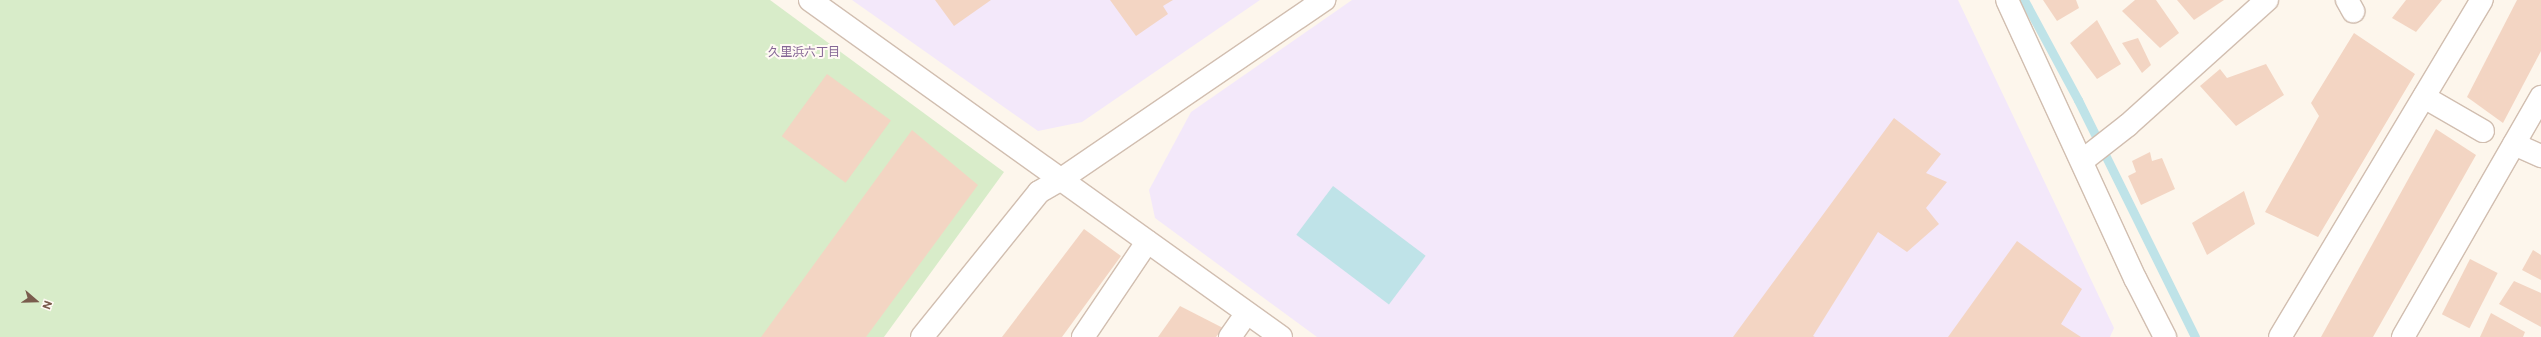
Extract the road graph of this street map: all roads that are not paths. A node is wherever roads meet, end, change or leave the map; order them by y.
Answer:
1 (810, 0) edge
2 (1324, 0) edge
3 (2007, 0) edge
4 (2267, 0) edge
5 (2482, 0) edge
6 (2424, 97) junction
7 (2541, 97) edge
8 (2483, 130) dead end
9 (2514, 144) junction
10 (2541, 156) edge
11 (2082, 161) junction
12 (1060, 180) junction
13 (1147, 242) junction
14 (1247, 313) junction
15 (2157, 332) edge
16 (922, 337) edge
17 (1084, 337) edge
18 (1230, 337) edge
19 (1281, 337) edge
20 (2280, 337) edge
21 (2402, 337) edge

1 - 12 street
2 - 12 street
3 - 11 street
4 - 11 street
5 - 6 street
6 - 8 street
6 - 20 street
7 - 9 street
9 - 10 street
9 - 21 street
11 - 15 street
12 - 13 street
12 - 16 street
13 - 14 street
13 - 17 street
14 - 18 street
14 - 19 street

